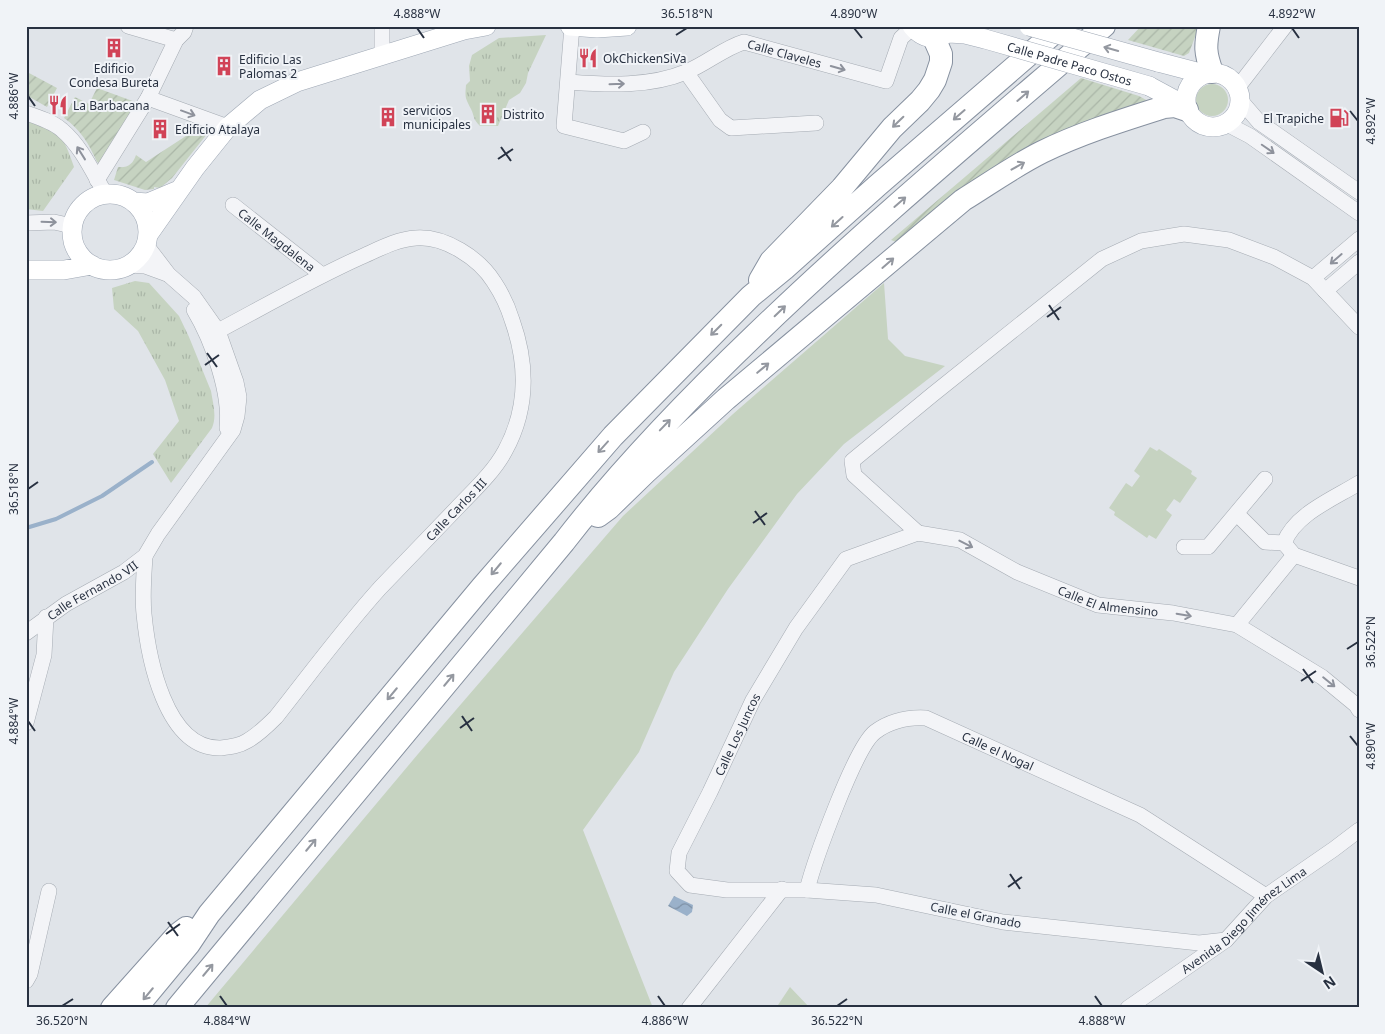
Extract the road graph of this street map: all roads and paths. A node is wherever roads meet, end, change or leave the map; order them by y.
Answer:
1 (128, 26) edge
2 (186, 26) edge
3 (382, 26) edge
4 (486, 26) edge
5 (571, 26) edge
6 (627, 26) edge
7 (1028, 26) edge
8 (1062, 26) edge
9 (1104, 26) edge
10 (1209, 26) edge
11 (1285, 26) edge
12 (912, 27) edge
13 (946, 32) edge
14 (176, 40) junction
15 (382, 55) junction
16 (686, 72) junction
17 (1208, 73) junction
18 (569, 82) junction
19 (1239, 94) junction
20 (148, 98) junction
21 (1187, 108) junction
22 (26, 113) edge
23 (816, 123) dead end
24 (1227, 124) junction
25 (228, 127) junction
26 (643, 132) dead end
27 (102, 187) junction
28 (179, 190) junction
29 (1359, 192) edge
30 (133, 202) junction
31 (233, 205) dead end
32 (1359, 212) edge
33 (26, 223) edge
34 (73, 233) junction
35 (1359, 239) edge
36 (147, 240) junction
37 (1359, 262) edge
38 (129, 265) junction
39 (92, 266) junction
40 (31, 270) edge
41 (169, 275) junction
42 (322, 275) junction
43 (1313, 278) junction
44 (182, 288) junction
45 (1325, 291) junction
46 (751, 296) junction
47 (200, 321) junction
48 (1359, 327) edge
49 (218, 331) junction
50 (219, 368) junction
51 (231, 388) junction
52 (1265, 479) dead end
53 (1359, 483) edge
54 (1236, 514) junction
55 (918, 533) junction
56 (564, 542) junction
57 (1284, 543) junction
58 (1184, 547) dead end
59 (1294, 555) junction
60 (145, 556) junction
61 (846, 559) joint
62 (1359, 578) edge
63 (46, 617) junction
64 (1237, 625) junction
65 (26, 633) edge
66 (1359, 710) edge
67 (26, 723) edge
68 (1359, 830) edge
69 (782, 889) junction
70 (727, 890) joint
71 (807, 890) junction
72 (49, 891) dead end
73 (1266, 896) junction
74 (209, 914) junction
75 (1226, 940) junction
76 (26, 981) edge
77 (112, 1008) edge
78 (136, 1008) edge
79 (177, 1008) edge
80 (688, 1008) edge
81 (1128, 1008) edge

1 - 14 street
2 - 14 street
3 - 15 street
4 - 15 main road
5 - 6 main road
5 - 18 street
17 -> 7 main road, Calle Padre Paco Ostos, bridge
8 -> 46 highway
56 -> 9 highway
10 - 17 highway
11 - 19 street
12 - 13 main road
16 -> 12 street, Calle Claveles
13 - 21 main road, Calle Padre Paco Ostos, bridge
13 -> 46 highway
14 - 20 street
15 - 25 main road
18 -> 16 street, Calle Claveles
16 - 23 street
17 - 19 main road
17 - 21 main road
18 - 26 street
19 - 24 main road
19 - 29 street
20 -> 25 street
20 - 27 street
21 - 24 main road
56 -> 21 highway
27 -> 22 street
24 -> 32 street
25 - 28 main road
27 - 30 main road
27 - 34 main road
28 - 30 main road
28 - 36 main road
30 - 36 main road
31 - 42 street, Calle Magdalena
33 -> 34 street
34 - 39 main road
34 - 40 main road
35 -> 43 street
36 - 38 main road
36 - 41 street, Calle Fernando VII
37 - 45 street
38 - 39 main road
38 - 41 street, Calle Fernando VII
39 - 40 main road
41 - 44 street, Calle Fernando VII
42 - 49 street, Calle Carlos III
42 - 60 street, Calle Carlos III
43 - 45 street
43 - 55 street
44 - 47 street, Calle Fernando VII
44 - 49 street, Calle Fernando VII
45 - 48 street
46 -> 74 highway
47 - 49 street
47 - 50 street, Calle Fernando VII
49 - 50 street, Calle Fernando VII
49 - 51 street, Calle Fernando VII
50 - 51 street, Calle Fernando VII
51 - 60 street, Calle Fernando VII
52 - 54 street
53 - 57 street
54 - 57 street
54 - 58 street
55 - 61 street, Calle El Almensino
55 -> 64 street, Calle El Almensino
79 -> 56 highway
57 - 59 street
59 - 62 street
59 - 64 street
60 - 63 street, Calle Fernando VII
61 - 70 street, Calle Los Juncos
63 - 65 street, Calle Fernando VII
63 - 67 street
64 -> 66 street, Calle El Almensino
68 - 73 street, Avenida Diego Jiménez Lima
69 - 70 street, Calle el Granado
69 - 71 street, Calle el Granado
69 - 80 street
71 - 73 street, Calle el Nogal
71 - 75 street, Calle el Granado
72 - 76 street
73 - 75 street, Avenida Diego Jiménez Lima
74 - 77 highway
74 -> 78 highway
75 - 81 street, Avenida Diego Jiménez Lima

